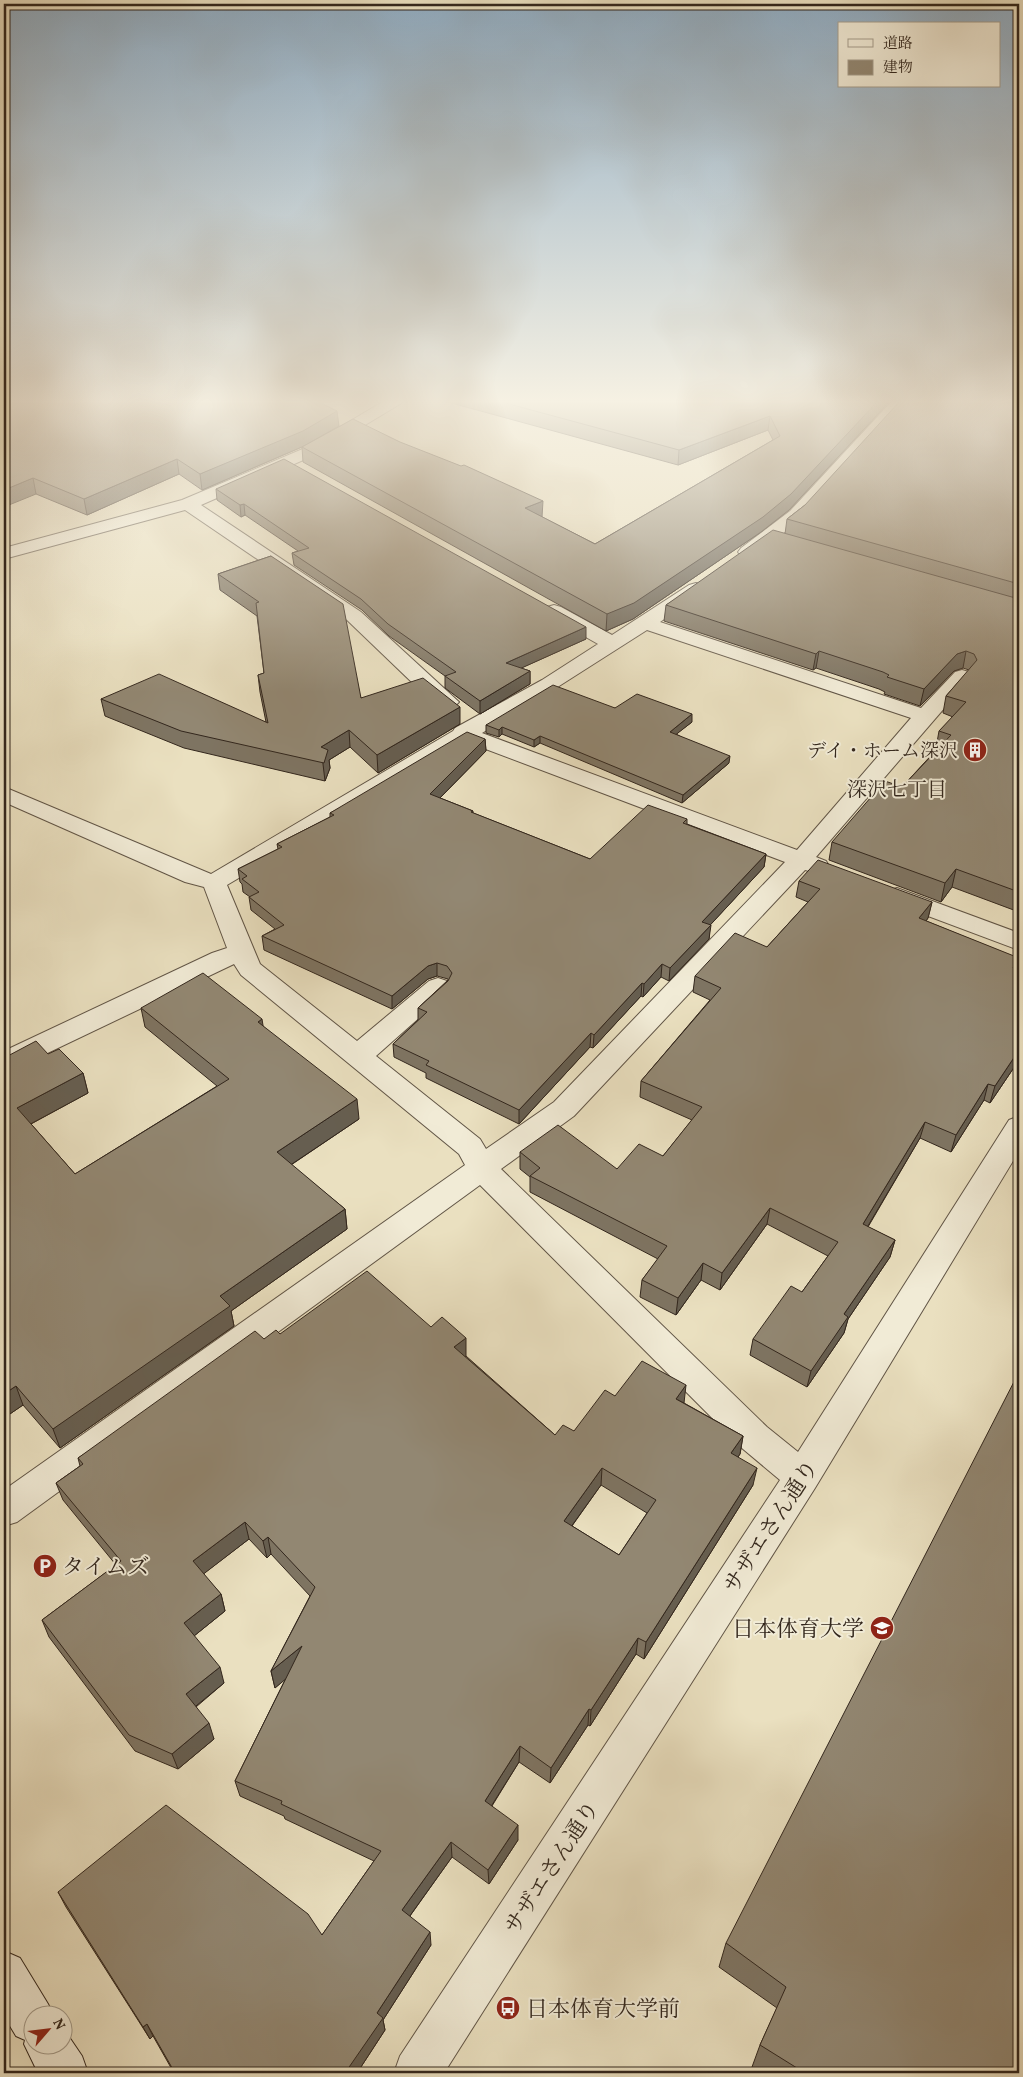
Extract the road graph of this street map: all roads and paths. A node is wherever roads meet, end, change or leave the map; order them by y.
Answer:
1 (202, 498) edge
2 (812, 498) edge
3 (188, 504) junction
4 (4, 554) edge
5 (535, 600) edge
6 (646, 623) junction
7 (612, 644) junction
8 (962, 676) edge
9 (925, 716) junction
10 (470, 728) junction
11 (4, 794) edge
12 (801, 860) junction
13 (837, 874) edge
14 (214, 882) junction
15 (874, 888) edge
16 (1019, 942) edge
17 (241, 952) junction
18 (438, 987) edge
19 (358, 1056) junction
20 (4, 1062) edge
21 (1019, 1127) edge
22 (482, 1169) junction
23 (802, 1477) junction
24 (4, 1510) edge
25 (4, 1974) edge
26 (22, 2004) edge
27 (53, 2054) edge
28 (65, 2073) edge
29 (417, 2073) edge

1 - 3 street
2 - 6 street
3 - 4 street
3 - 10 street
5 - 7 street
6 - 7 street
6 - 9 street
7 - 10 street
8 - 9 street
9 - 12 street
10 - 12 street
10 - 14 street
11 - 14 street
12 - 13 street
12 - 22 street
14 - 17 street
15 - 16 street
17 - 19 street
17 - 20 street
18 - 19 street
19 - 22 street
21 - 23 street, サザエさん通り
22 - 23 street
22 - 24 street
23 - 29 street, サザエさん通り
25 - 26 street
27 - 28 street

